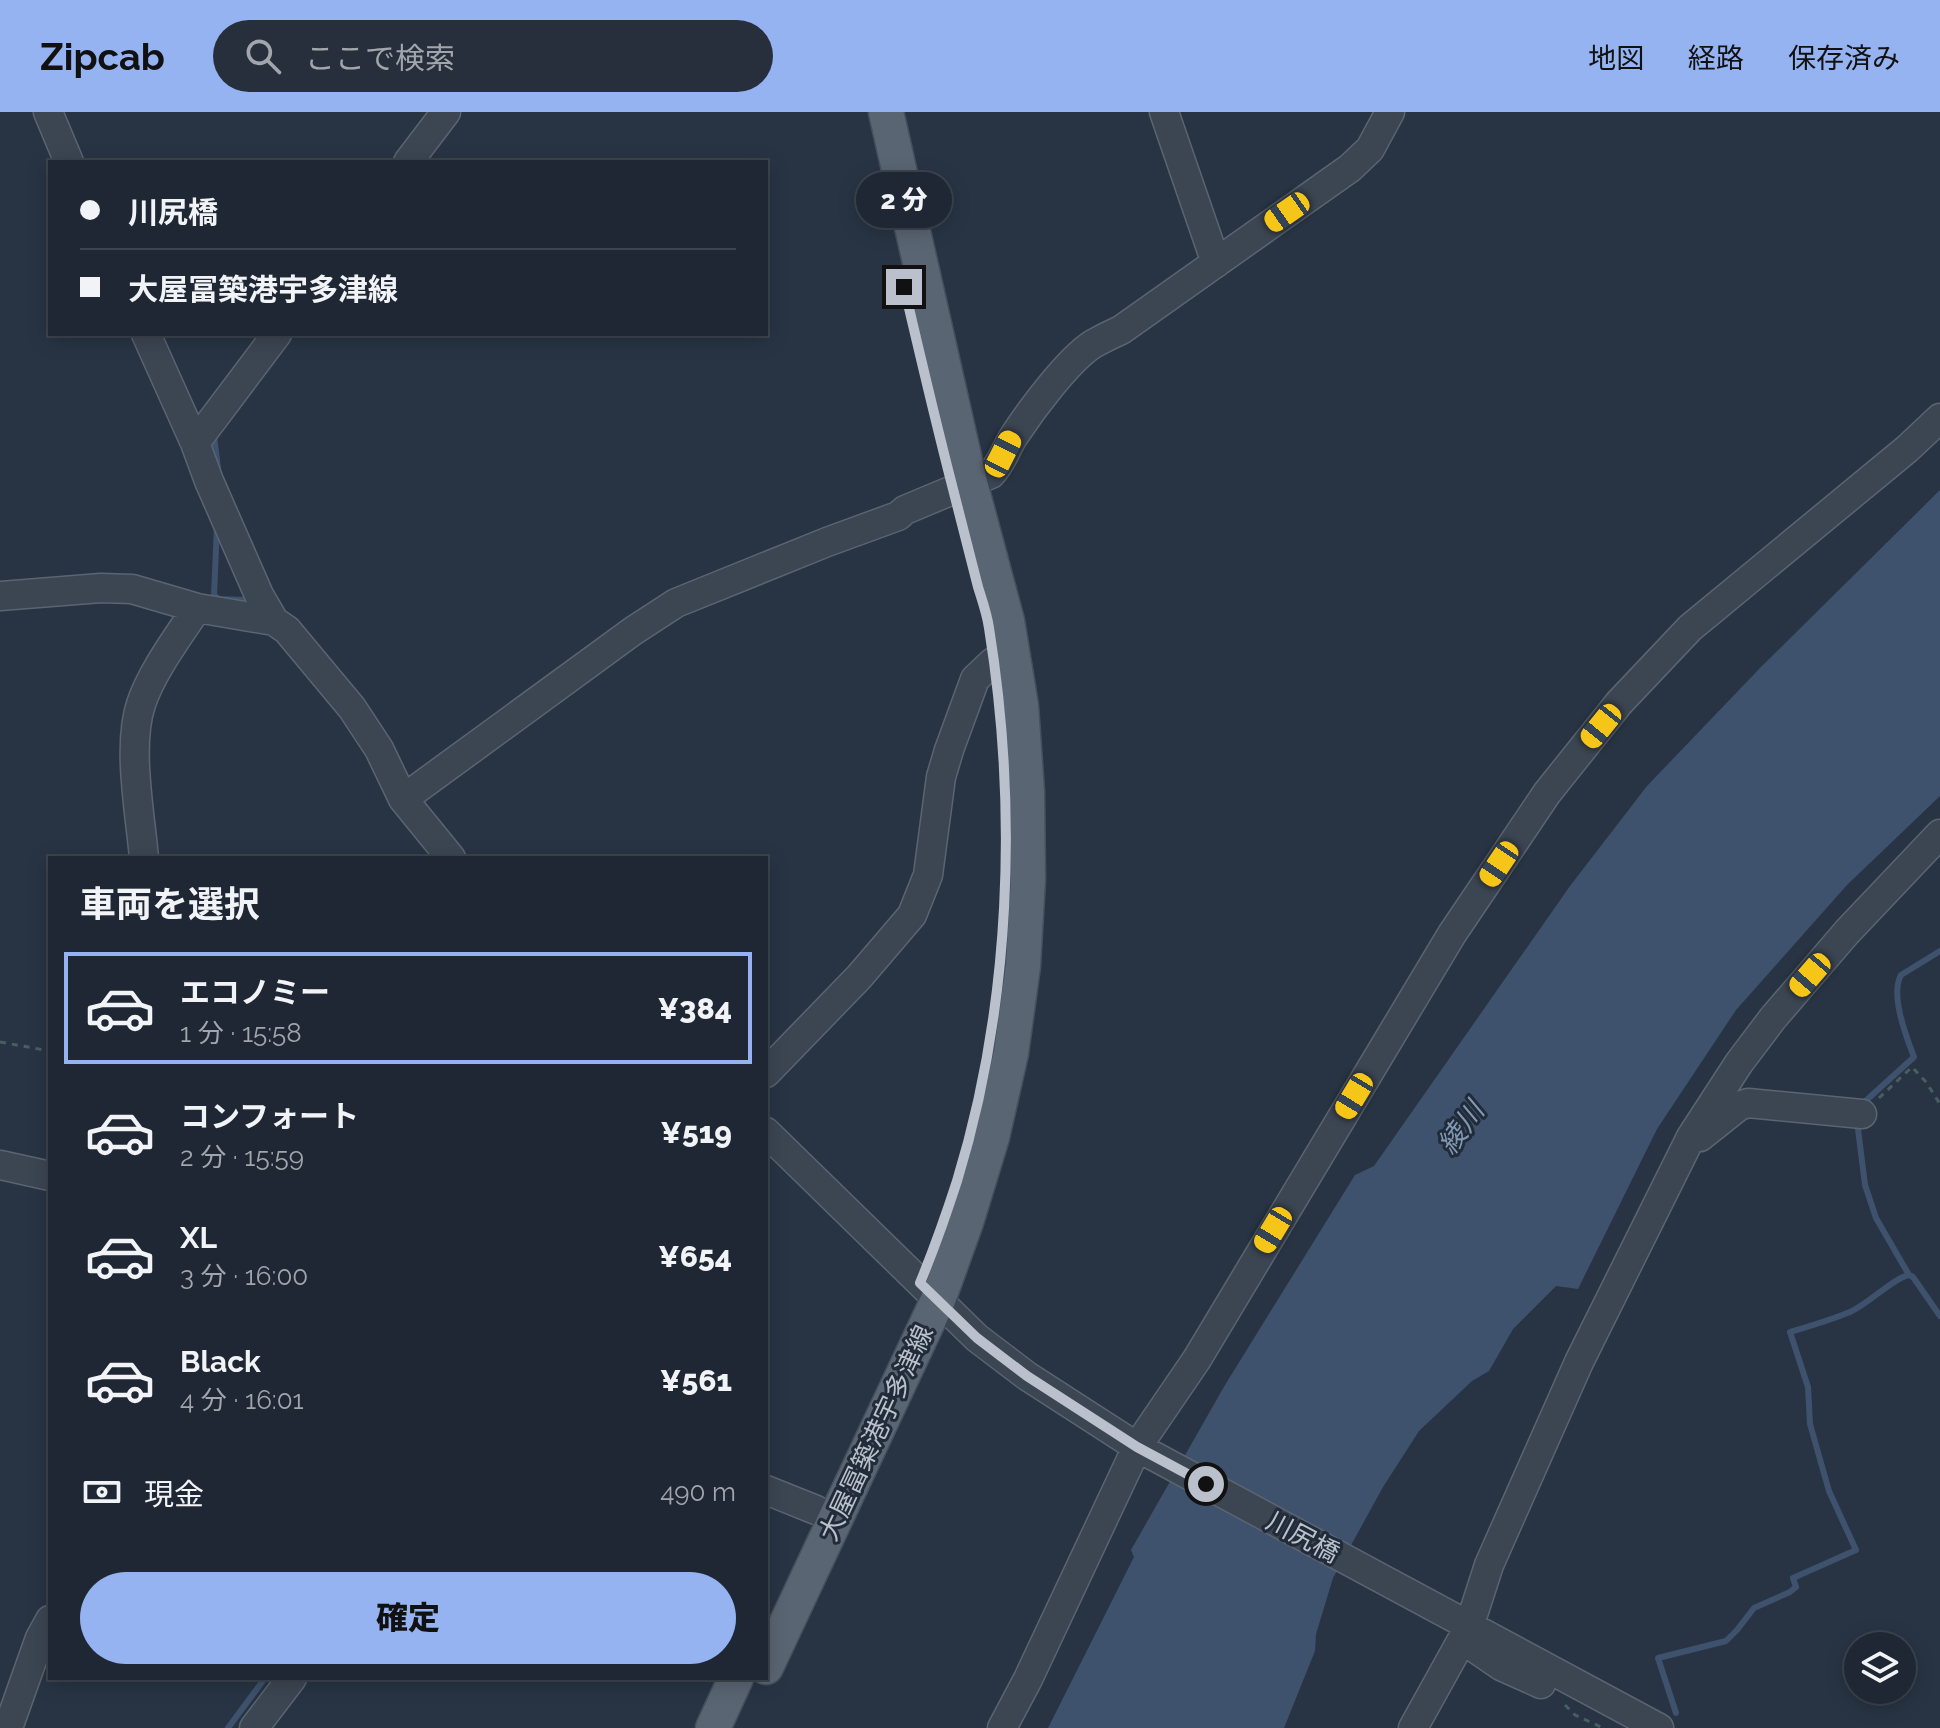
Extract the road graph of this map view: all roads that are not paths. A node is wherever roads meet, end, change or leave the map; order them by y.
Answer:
1 (48, 112) edge
2 (446, 112) edge
3 (862, 112) edge
4 (886, 112) edge
5 (1164, 112) edge
6 (1390, 112) edge
7 (68, 160) edge
8 (410, 160) edge
9 (1216, 263) junction
10 (147, 336) edge
11 (275, 336) edge
12 (1940, 418) edge
13 (195, 443) junction
14 (961, 487) junction
15 (0, 596) edge
16 (197, 608) junction
17 (274, 621) junction
18 (993, 662) junction
19 (403, 799) junction
20 (1940, 834) edge
21 (144, 856) edge
22 (449, 856) edge
23 (768, 1071) edge
24 (1859, 1114) road end
25 (768, 1134) edge
26 (1691, 1137) junction
27 (0, 1165) edge
28 (48, 1176) edge
29 (929, 1292) junction
30 (1144, 1451) junction
31 (768, 1491) edge
32 (816, 1510) junction
33 (768, 1611) edge
34 (48, 1624) edge
35 (1462, 1629) junction
36 (768, 1662) edge
37 (290, 1680) edge
38 (735, 1680) edge
39 (760, 1680) edge
40 (7, 1719) edge
41 (1414, 1727) edge
42 (254, 1728) edge
43 (713, 1728) edge
44 (737, 1728) edge
45 (1002, 1728) edge
46 (1659, 1728) edge

1 - 7 street
2 - 8 street
3 - 14 main road, 大屋冨築港宇多津線
4 - 14 main road, 大屋冨築港宇多津線
5 - 9 street
6 - 9 street
9 - 14 street
10 - 13 street
11 - 13 street
12 - 30 street
13 - 17 street
14 - 18 main road, 大屋冨築港宇多津線
14 - 19 street
14 - 29 main road, 大屋冨築港宇多津線
15 - 16 street
16 - 17 street
16 - 21 street
17 - 19 street
18 - 23 street
18 - 29 main road, 大屋冨築港宇多津線
19 - 22 street
20 - 26 street
24 - 26 street
25 - 29 street, 川尻橋
26 - 35 street
27 - 28 street
29 - 30 street, 川尻橋
29 - 32 main road, 大屋冨築港宇多津線
29 - 36 main road, 大屋冨築港宇多津線
30 - 35 street, 川尻橋
30 - 45 street
31 - 32 street
32 - 33 main road, 大屋冨築港宇多津線
34 - 40 street
35 - 41 street
35 - 46 street, 川尻橋
37 - 42 street
38 - 43 main road
39 - 44 main road

